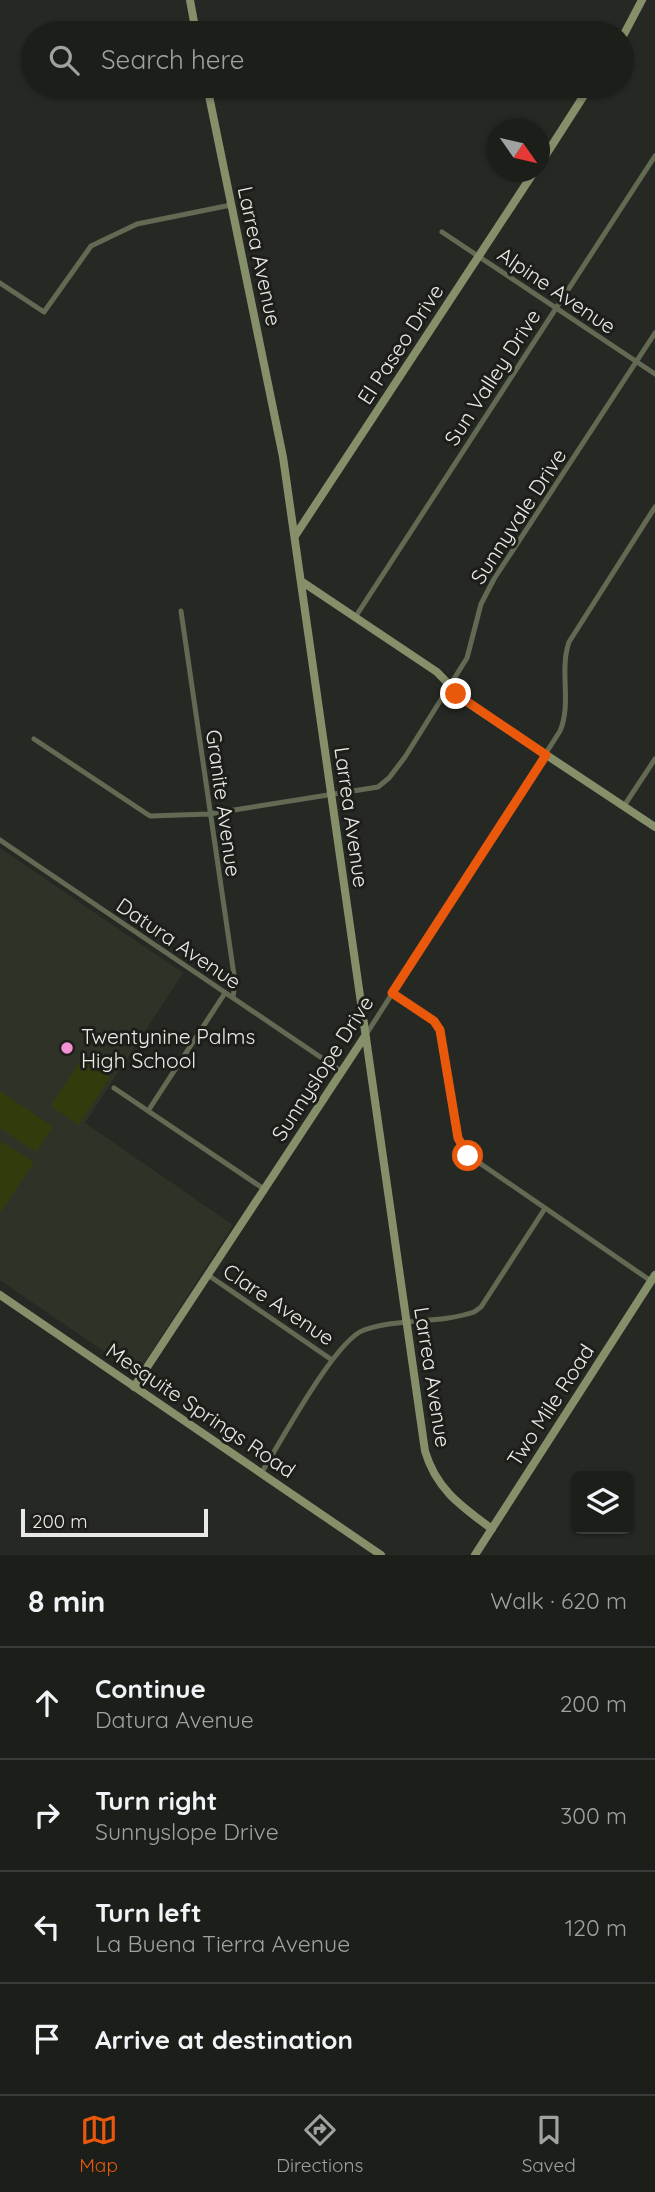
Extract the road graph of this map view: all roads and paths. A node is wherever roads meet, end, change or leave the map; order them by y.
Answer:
1 (190, 0) edge
2 (642, 0) edge
3 (194, 21) edge
4 (631, 21) edge
5 (209, 98) edge
6 (582, 98) edge
7 (550, 148) edge
8 (655, 156) edge
9 (527, 182) edge
10 (231, 205) junction
11 (442, 232) dead end
12 (479, 256) junction
13 (0, 283) edge
14 (556, 308) junction
15 (655, 333) edge
16 (636, 362) junction
17 (655, 374) edge
18 (655, 507) edge
19 (295, 536) junction
20 (301, 581) junction
21 (181, 611) dead end
22 (356, 616) junction
23 (449, 686) junction
24 (34, 739) dead end
25 (546, 755) junction
26 (655, 759) edge
27 (331, 796) junction
28 (624, 806) junction
29 (209, 814) junction
30 (655, 827) edge
31 (0, 840) edge
32 (225, 993) junction
33 (392, 993) junction
34 (233, 998) junction
35 (365, 1036) junction
36 (341, 1071) junction
37 (114, 1088) dead end
38 (148, 1111) junction
39 (264, 1189) junction
40 (544, 1210) junction
41 (208, 1275) junction
42 (653, 1278) edge
43 (0, 1295) edge
44 (406, 1324) junction
45 (332, 1360) junction
46 (134, 1387) junction
47 (262, 1472) junction
48 (492, 1529) junction
49 (381, 1555) edge
50 (475, 1555) edge

1 - 3 street
2 - 4 street
5 - 10 street, Larrea Avenue
6 - 7 street
8 - 14 street, Sun Valley Drive
9 - 12 street, El Paseo Drive
10 - 13 street
10 - 19 street, Larrea Avenue
11 - 12 street, Alpine Avenue
12 - 14 street, Alpine Avenue
12 - 19 street, El Paseo Drive
14 - 16 street, Alpine Avenue
14 - 22 street, Sun Valley Drive
15 - 16 street, Sunnyvale Drive
16 - 17 street, Alpine Avenue
16 - 23 street, Sunnyvale Drive
18 - 25 street, Sunnyslope Drive
19 - 20 street, Larrea Avenue
20 - 22 street
20 - 27 street, Larrea Avenue
21 - 29 street, Granite Avenue
22 - 23 street
23 - 25 street
23 - 27 street, Sunnyvale Drive
24 - 29 street, Sunnyvale Drive
25 - 28 street
25 - 33 street, Sunnyslope Drive
26 - 28 street
27 - 29 street, Sunnyvale Drive
27 - 35 street, Larrea Avenue
28 - 30 street
29 - 34 street, Granite Avenue
31 - 32 street, Datura Avenue
32 - 34 street, Datura Avenue
32 - 38 street
33 - 35 street, Sunnyslope Drive
33 - 40 street
34 - 36 street, Datura Avenue
35 - 36 street, Sunnyslope Drive
35 - 44 street, Larrea Avenue
36 - 39 street, Sunnyslope Drive
37 - 38 street
38 - 39 street
39 - 41 street, Sunnyslope Drive
40 - 42 street
40 - 44 street
41 - 45 street, Clare Avenue
41 - 46 street, Sunnyslope Drive
42 - 48 street, Two Mile Road
43 - 46 street, Mesquite Springs Road
44 - 45 street
44 - 48 street, Larrea Avenue
45 - 47 street
46 - 47 street, Mesquite Springs Road
47 - 49 street, Mesquite Springs Road
48 - 50 street, Two Mile Road

